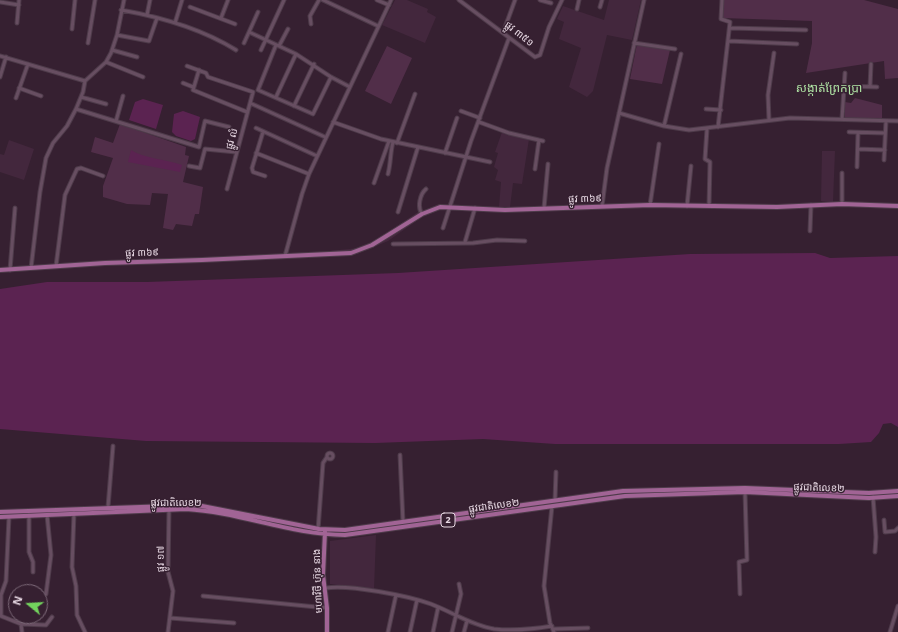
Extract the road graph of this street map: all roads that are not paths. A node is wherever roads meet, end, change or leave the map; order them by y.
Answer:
1 (19, 0) edge
2 (75, 0) edge
3 (94, 0) edge
4 (124, 0) edge
5 (150, 0) edge
6 (182, 0) edge
7 (228, 0) edge
8 (284, 0) edge
9 (318, 0) edge
10 (323, 0) edge
11 (377, 0) edge
12 (391, 0) edge
13 (459, 0) edge
14 (515, 0) edge
15 (540, 0) edge
16 (562, 0) edge
17 (579, 0) edge
18 (602, 0) edge
19 (644, 0) edge
20 (722, 0) edge
21 (464, 1) edge
22 (0, 2) edge
23 (550, 3) dead end
24 (19, 5) junction
25 (388, 5) junction
26 (190, 7) dead end
27 (600, 8) dead end
28 (577, 9) dead end
29 (121, 10) junction
30 (258, 12) dead end
31 (147, 15) junction
32 (157, 18) junction
33 (221, 18) junction
34 (17, 23) dead end
35 (175, 23) junction
36 (235, 24) dead end
37 (310, 24) dead end
38 (378, 26) junction
39 (730, 28) junction
40 (72, 29) dead end
41 (288, 29) dead end
42 (806, 30) dead end
43 (249, 32) junction
44 (503, 33) junction
45 (118, 35) junction
46 (510, 38) junction
47 (266, 40) junction
48 (729, 41) junction
49 (88, 43) dead end
50 (244, 43) dead end
51 (634, 43) junction
52 (797, 44) dead end
53 (277, 46) junction
54 (675, 49) dead end
55 (112, 50) junction
56 (236, 50) dead end
57 (261, 50) dead end
58 (774, 53) dead end
59 (296, 54) junction
60 (681, 54) dead end
61 (0, 56) edge
62 (6, 57) junction
63 (137, 57) dead end
64 (106, 62) junction
65 (28, 64) junction
66 (314, 64) junction
67 (871, 64) dead end
68 (187, 66) dead end
69 (199, 70) junction
70 (845, 73) dead end
71 (0, 77) edge
72 (143, 77) dead end
73 (331, 77) junction
74 (85, 81) junction
75 (183, 83) dead end
76 (193, 86) junction
77 (844, 86) junction
78 (350, 87) junction
79 (870, 87) junction
80 (877, 87) dead end
81 (19, 88) junction
82 (415, 94) dead end
83 (41, 96) dead end
84 (123, 96) dead end
85 (81, 97) junction
86 (16, 98) dead end
87 (276, 98) junction
88 (250, 103) junction
89 (106, 104) dead end
90 (294, 106) junction
91 (76, 109) junction
92 (706, 109) dead end
93 (721, 110) junction
94 (461, 111) dead end
95 (247, 112) junction
96 (619, 114) junction
97 (457, 118) dead end
98 (480, 118) junction
99 (842, 119) junction
100 (769, 120) junction
101 (116, 121) junction
102 (886, 121) junction
103 (898, 121) edge
104 (332, 122) junction
105 (479, 122) junction
106 (664, 126) junction
107 (718, 127) junction
108 (229, 128) dead end
109 (256, 128) dead end
110 (707, 128) junction
111 (263, 132) junction
112 (849, 132) dead end
113 (858, 132) junction
114 (885, 133) junction
115 (326, 136) junction
116 (539, 140) junction
117 (389, 141) junction
118 (543, 141) dead end
119 (395, 142) junction
120 (659, 144) dead end
121 (199, 147) junction
122 (418, 147) junction
123 (205, 149) junction
124 (858, 149) junction
125 (885, 150) junction
126 (236, 152) junction
127 (256, 153) junction
128 (445, 153) junction
129 (317, 156) junction
130 (466, 156) junction
131 (884, 160) dead end
132 (490, 162) dead end
133 (548, 164) dead end
134 (189, 166) dead end
135 (691, 166) dead end
136 (857, 167) dead end
137 (535, 169) dead end
138 (842, 173) dead end
139 (309, 174) junction
140 (388, 174) dead end
141 (103, 176) dead end
142 (266, 176) dead end
143 (374, 183) dead end
144 (226, 189) dead end
145 (426, 189) dead end
146 (842, 204) junction
147 (812, 205) junction
148 (450, 206) junction
149 (602, 206) junction
150 (650, 206) junction
151 (687, 206) junction
152 (708, 206) junction
153 (898, 206) edge
154 (15, 208) dead end
155 (475, 208) junction
156 (544, 208) junction
157 (398, 212) dead end
158 (422, 214) junction
159 (443, 228) dead end
160 (810, 231) dead end
161 (525, 241) dead end
162 (465, 242) junction
163 (393, 244) dead end
164 (285, 256) junction
165 (56, 266) junction
166 (31, 269) junction
167 (0, 270) edge
168 (10, 270) junction
169 (113, 446) dead end
170 (400, 455) dead end
171 (327, 457) dead end
172 (556, 472) dead end
173 (745, 490) junction
174 (898, 491) edge
175 (893, 494) junction
176 (898, 496) edge
177 (872, 498) junction
178 (556, 500) junction
179 (552, 506) junction
180 (108, 507) junction
181 (164, 507) junction
182 (169, 510) junction
183 (74, 511) junction
184 (0, 512) edge
185 (29, 513) junction
186 (480, 513) junction
187 (47, 515) junction
188 (443, 516) junction
189 (0, 517) edge
190 (9, 517) junction
191 (884, 520) dead end
192 (444, 521) junction
193 (403, 522) junction
194 (898, 528) edge
195 (318, 532) junction
196 (325, 532) junction
197 (875, 552) dead end
198 (33, 572) dead end
199 (47, 584) edge
200 (459, 584) dead end
201 (326, 588) junction
202 (740, 594) dead end
203 (396, 595) junction
204 (204, 596) dead end
205 (417, 600) junction
206 (898, 606) edge
207 (327, 608) junction
208 (438, 608) junction
209 (455, 615) junction
210 (52, 617) dead end
211 (170, 618) junction
212 (8, 619) edge
213 (467, 621) junction
214 (48, 622) edge
215 (234, 623) dead end
216 (20, 624) joint
217 (47, 624) edge
218 (487, 627) junction
219 (588, 628) dead end
220 (553, 629) edge
221 (22, 632) edge
222 (85, 632) edge
223 (168, 632) edge
224 (326, 632) edge
225 (388, 632) edge
226 (410, 632) edge
227 (433, 632) edge
228 (452, 632) edge
229 (464, 632) edge
230 (487, 632) edge
231 (890, 632) edge

1 - 24 street
2 - 40 street
3 - 49 street
4 - 29 street
5 - 31 street
6 - 35 street
7 - 33 street
8 - 47 street
9 - 37 street
10 - 38 street
11 - 25 street
12 - 25 street
13 - 21 street, ផ្លូវ ៣៥១
14 - 44 street
15 - 23 street
16 - 46 street, ផ្លូវ ៣៥១
17 - 28 street
18 - 27 street
19 - 51 street
20 - 39 street
21 - 44 street, ផ្លូវ ៣៥១
22 - 24 street
24 - 34 street
25 - 38 street
26 - 33 street
29 - 31 street
29 - 45 street
30 - 43 street
31 - 32 street
32 - 35 street
32 - 45 street
33 - 36 street
35 - 56 street
38 - 78 street
39 - 42 street
39 - 48 street
41 - 53 street
43 - 47 street
43 - 50 street
44 - 46 street, ផ្លូវ ៣៥១
45 - 55 street
46 - 98 street
47 - 53 street
47 - 57 street
48 - 52 street
48 - 93 street
51 - 54 street
51 - 96 street
53 - 59 street
53 - 87 street
55 - 63 street
55 - 64 street
58 - 100 street
59 - 66 street
59 - 87 street
60 - 106 street
61 - 62 street
62 - 65 street
62 - 71 street
64 - 72 street
64 - 74 street
65 - 74 street
65 - 81 street
66 - 73 street
66 - 90 street
67 - 79 street
68 - 69 street
69 - 76 street
69 - 88 street, ផ្លូវ លំ
70 - 77 street
73 - 78 street
73 - 90 street
74 - 85 street
75 - 76 street
76 - 95 street
77 - 79 street
77 - 99 street
78 - 104 street
79 - 80 street
81 - 83 street
81 - 86 street
82 - 119 street
84 - 101 street
85 - 89 street
85 - 91 street
87 - 90 street
88 - 95 street, ផ្លូវ លំ
88 - 115 street
91 - 101 street
91 - 166 street
92 - 93 street
93 - 107 street
94 - 98 street
95 - 126 street, ផ្លូវ លំ
96 - 106 street
96 - 149 street
97 - 128 street
98 - 105 street
99 - 100 street
99 - 102 street
100 - 107 street
101 - 121 street
102 - 103 street
102 - 114 street
104 - 115 street
104 - 117 street
105 - 116 street
105 - 130 street
106 - 110 street
107 - 110 street
108 - 121 street
109 - 111 street
110 - 152 street
111 - 127 street
111 - 129 street
112 - 113 street
113 - 114 street
113 - 124 street
114 - 125 street
115 - 129 street
116 - 118 street
116 - 137 street
117 - 119 street
117 - 143 street
119 - 122 street
119 - 140 street
120 - 150 street
121 - 123 street
122 - 128 street
122 - 157 street
123 - 126 street
123 - 134 street
124 - 125 street
124 - 136 street
125 - 131 street
126 - 144 street, ផ្លូវ លំ
127 - 139 street
127 - 142 street
128 - 130 street
129 - 139 street
130 - 132 street
130 - 148 street
133 - 156 street
135 - 151 street
138 - 146 street
139 - 164 street
141 - 165 street
145 - 158 street
146 - 147 main road, ផ្លូវ ៣៦៩
146 - 153 main road, ផ្លូវ ៣៦៩
147 - 152 main road, ផ្លូវ ៣៦៩
147 - 160 street
148 - 155 main road, ផ្លូវ ៣៦៩
148 - 158 main road, ផ្លូវ ៣៦៩
148 - 159 street
149 - 150 main road, ផ្លូវ ៣៦៩
149 - 156 main road, ផ្លូវ ៣៦៩
150 - 151 main road, ផ្លូវ ៣៦៩
151 - 152 main road, ផ្លូវ ៣៦៩
154 - 168 street
155 - 156 main road, ផ្លូវ ៣៦៩
155 - 162 street
158 - 164 main road, ផ្លូវ ៣៦៩
161 - 162 street
162 - 163 street
164 - 165 main road, ផ្លូវ ៣៦៩
165 - 166 main road, ផ្លូវ ៣៦៩
166 - 168 main road, ផ្លូវ ៣៦៩
167 - 168 main road, ផ្លូវ ៣៦៩
169 - 180 street
170 - 193 street
171 - 195 street
172 - 178 street
173 - 175 main road, ផ្លូវជាតិលេខ២ / 2
173 - 177 main road, ផ្លូវជាតិលេខ២ / 2
173 - 178 main road, ផ្លូវជាតិលេខ២ / 2
173 - 179 main road, ផ្លូវជាតិលេខ២ / 2
173 - 202 street
174 - 175 main road, ផ្លូវជាតិលេខ២ / 2
175 - 176 main road, ផ្លូវជាតិលេខ២ / 2
175 - 177 main road, ផ្លូវជាតិលេខ២ / 2
177 - 197 street
178 - 186 main road, ផ្លូវជាតិលេខ២ / 2
179 - 186 main road, ផ្លូវជាតិលេខ២ / 2
179 - 220 street
180 - 181 main road, ផ្លូវជាតិលេខ២ / 2
180 - 183 main road, ផ្លូវជាតិលេខ២ / 2
181 - 182 main road, ផ្លូវជាតិលេខ២ / 2
181 - 183 main road, ផ្លូវជាតិលេខ២ / 2
181 - 195 main road, ផ្លូវជាតិលេខ២ / 2
182 - 195 main road, ផ្លូវជាតិលេខ២ / 2
182 - 211 street, ផ្លូវ ១៧
183 - 185 main road, ផ្លូវជាតិលេខ២ / 2
183 - 187 main road, ផ្លូវជាតិលេខ២ / 2
183 - 222 street
184 - 185 main road, ផ្លូវជាតិលេខ២ / 2
185 - 187 main road, ផ្លូវជាតិលេខ២ / 2
185 - 190 main road, ផ្លូវជាតិលេខ២ / 2
185 - 198 street
186 - 188 main road, ផ្លូវជាតិលេខ២ / 2
186 - 192 main road, ផ្លូវជាតិលេខ២ / 2
187 - 199 street
188 - 192 main road
188 - 193 main road, ផ្លូវជាតិលេខ២ / 2
189 - 190 main road, ផ្លូវជាតិលេខ២ / 2
190 - 212 street
191 - 194 street
192 - 196 main road, ផ្លូវជាតិលេខ២ / 2
193 - 196 main road, ផ្លូវជាតិលេខ២ / 2
195 - 196 main road, ផ្លូវជាតិលេខ២ / 2
196 - 201 main road, មហាវិថី ហ៊ុន នាង
200 - 209 street
201 - 203 street
201 - 207 main road, មហាវិថី ហ៊ុន នាង
203 - 205 street
203 - 225 street
204 - 207 street
205 - 208 street
205 - 226 street
206 - 231 street
207 - 224 main road, មហាវិថី ហ៊ុន នាង
208 - 209 street
208 - 227 street
209 - 213 street
209 - 228 street
210 - 214 street
211 - 215 street
211 - 223 street, ផ្លូវ ១៧
213 - 218 street
213 - 229 street
216 - 217 street
216 - 221 street
218 - 220 street
218 - 230 street
219 - 220 street

